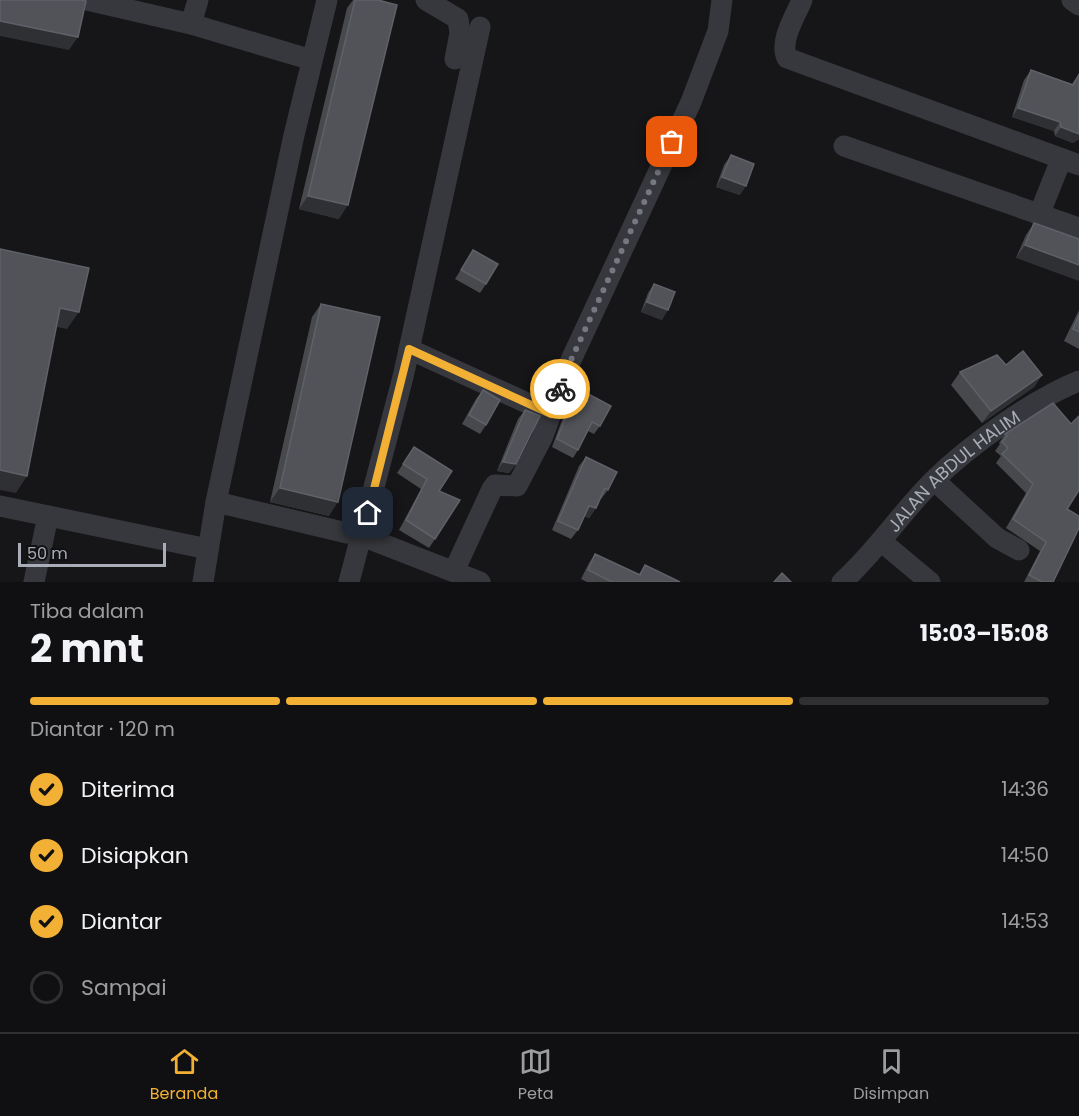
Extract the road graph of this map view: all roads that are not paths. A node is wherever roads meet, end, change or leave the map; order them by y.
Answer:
1 (87, 0) edge
2 (198, 0) edge
3 (327, 0) edge
4 (426, 0) edge
5 (802, 0) edge
6 (1072, 0) edge
7 (720, 1) edge
8 (1079, 5) edge
9 (191, 24) junction
10 (480, 27) dead end
11 (455, 59) dead end
12 (312, 60) junction
13 (844, 146) dead end
14 (1070, 162) edge
15 (1039, 215) junction
16 (1079, 228) edge
17 (409, 349) junction
18 (1079, 381) edge
19 (551, 414) junction
20 (934, 480) junction
21 (216, 502) junction
22 (0, 506) edge
23 (48, 516) junction
24 (355, 535) junction
25 (882, 542) junction
26 (208, 549) junction
27 (1019, 550) dead end
28 (469, 578) edge
29 (34, 582) edge
30 (203, 582) edge
31 (348, 582) edge
32 (842, 582) edge
33 (930, 582) edge

1 - 9 street
2 - 9 street
3 - 12 street
4 - 11 street
5 - 14 street
6 - 8 street
7 - 19 street
9 - 12 street
10 - 17 street
12 - 21 street
13 - 15 street
14 - 15 street
15 - 16 street
17 - 19 street
17 - 24 street
18 - 20 street, JALAN ABDUL HALIM
19 - 28 street
20 - 25 street, JALAN ABDUL HALIM
20 - 27 street
21 - 24 street
21 - 26 street
22 - 23 street
23 - 26 street
23 - 29 street
24 - 28 street
24 - 31 street
25 - 32 street, JALAN ABDUL HALIM
25 - 33 street
26 - 30 street

